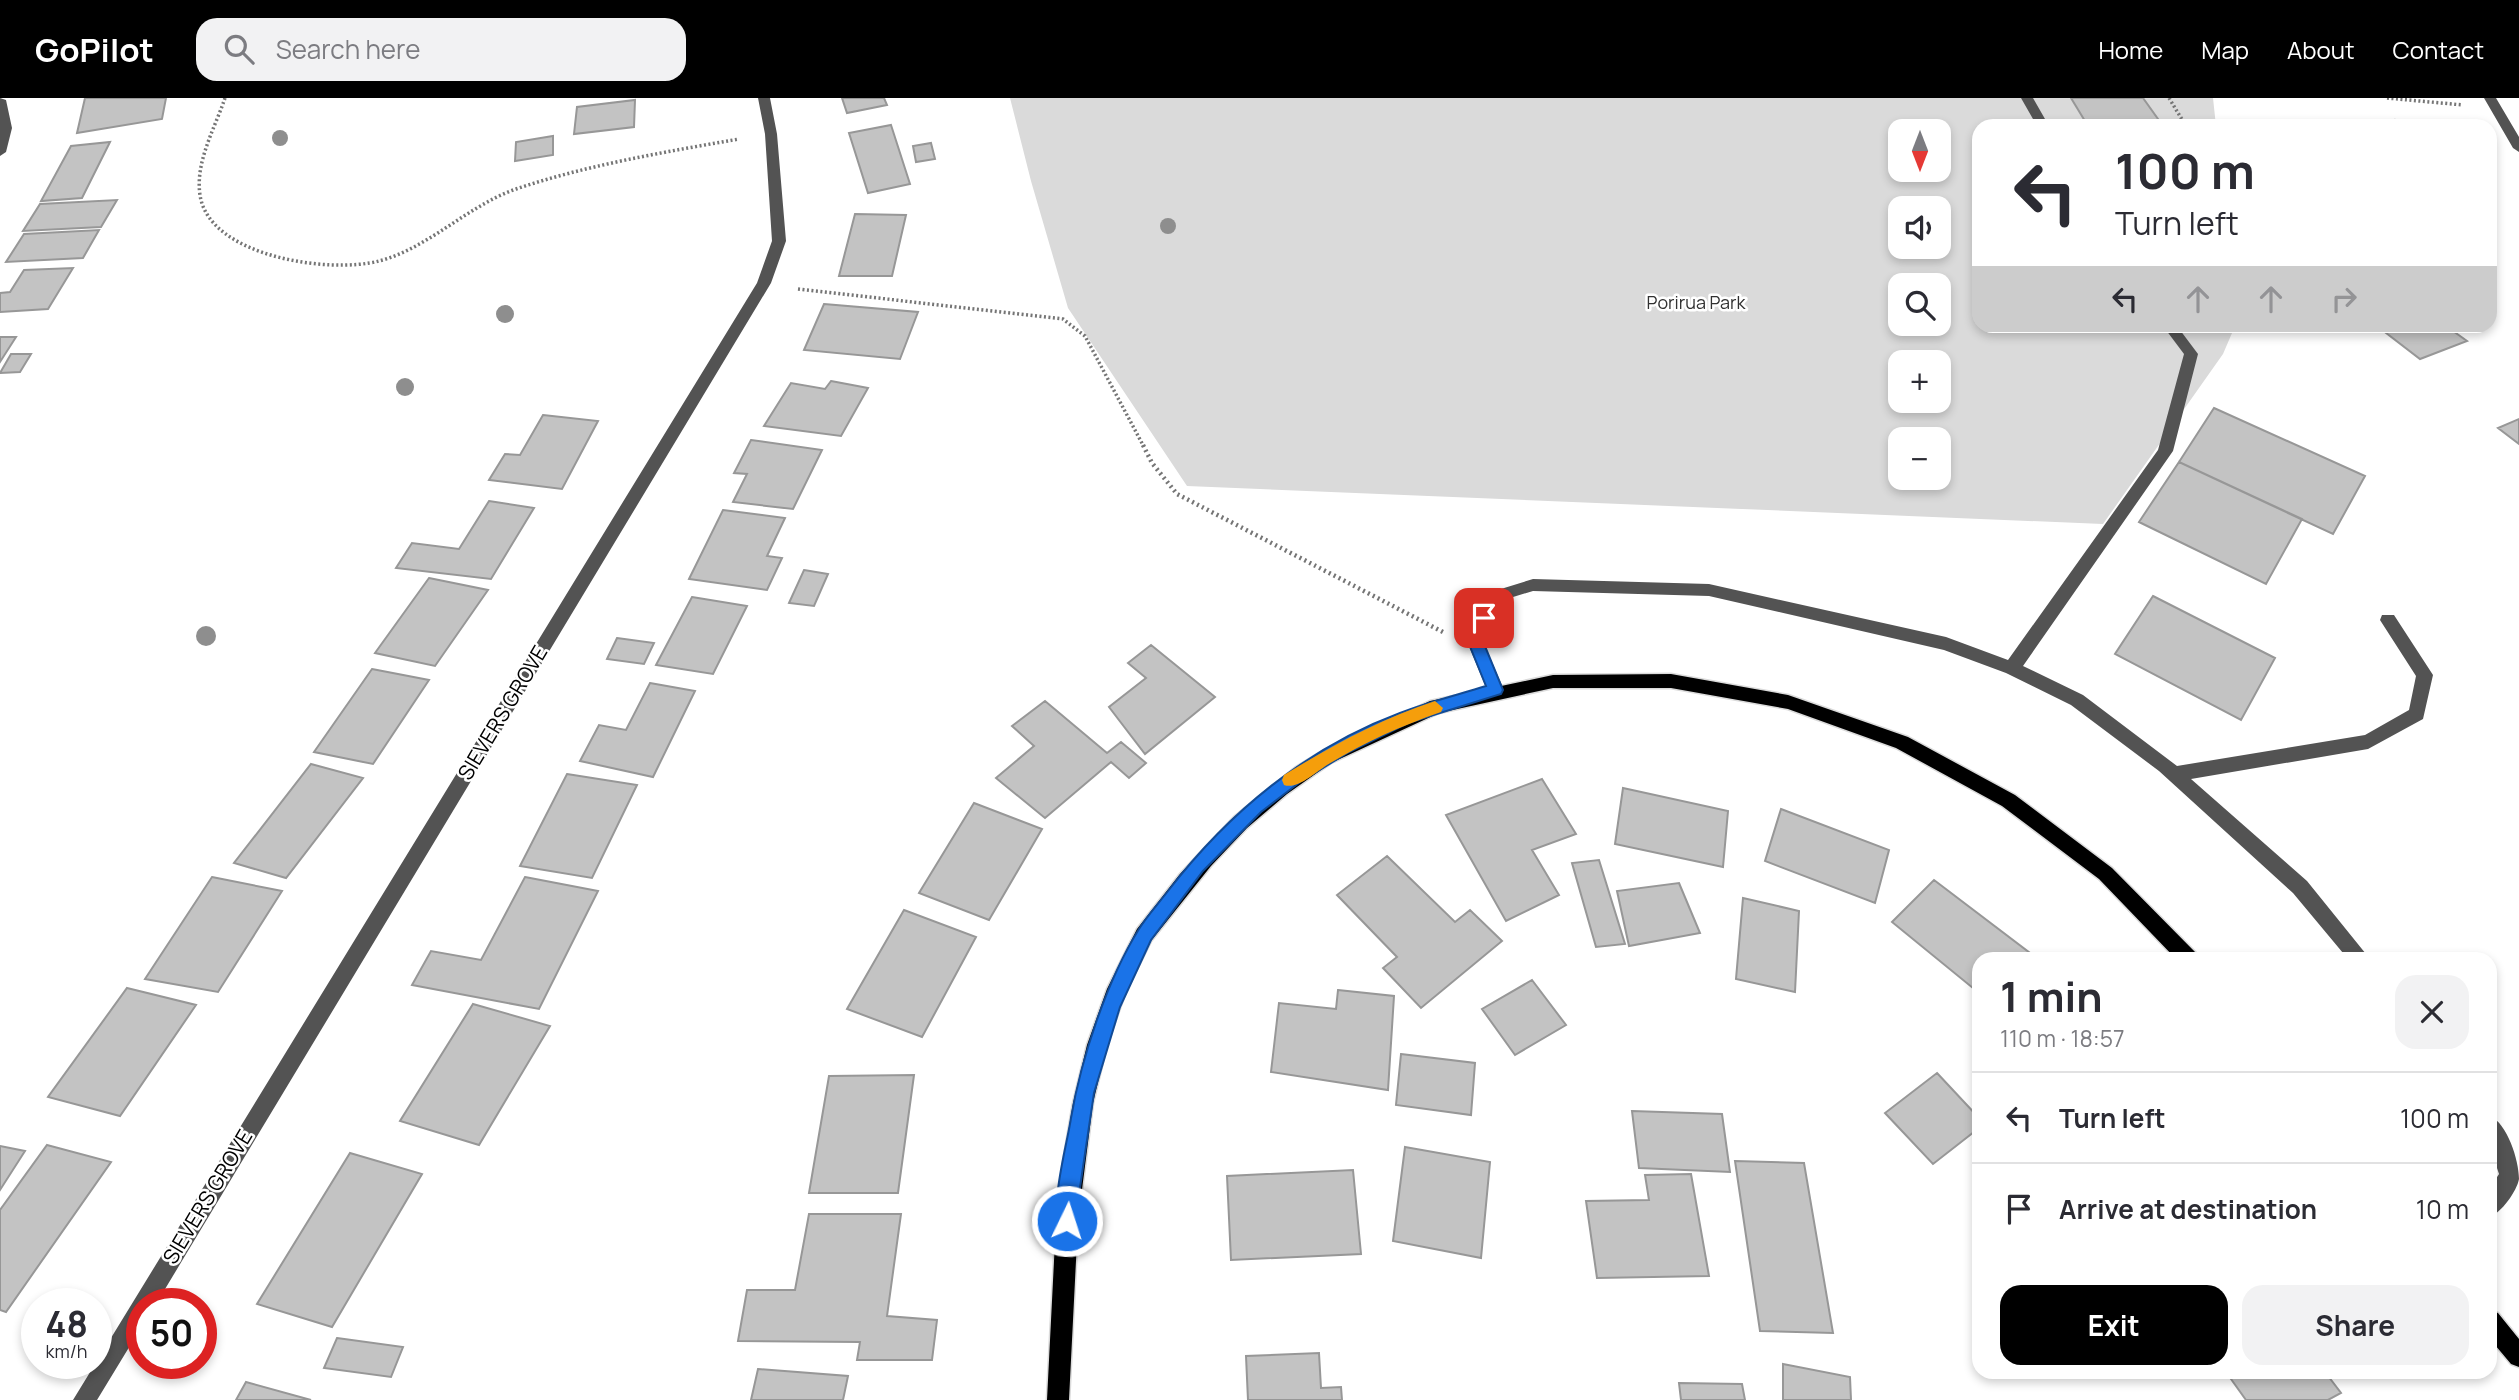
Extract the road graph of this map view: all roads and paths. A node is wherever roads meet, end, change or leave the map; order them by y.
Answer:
1 (225, 98) edge
2 (764, 98) edge
3 (2027, 98) edge
4 (2169, 98) edge
5 (2387, 98) edge
6 (0, 100) edge
7 (2493, 103) edge
8 (2039, 119) edge
9 (2182, 119) edge
10 (771, 134) junction
11 (2519, 148) edge
12 (0, 152) edge
13 (762, 285) junction
14 (2175, 333) edge
15 (2388, 620) dead end
16 (1449, 636) dead end
17 (2012, 668) junction
18 (1495, 690) junction
19 (2174, 774) junction
20 (2182, 952) edge
21 (2354, 952) edge
22 (2497, 1139) edge
23 (2497, 1196) edge
24 (152, 1288) edge
25 (2497, 1329) edge
26 (126, 1332) edge
27 (2519, 1356) edge
28 (85, 1400) edge
29 (1058, 1400) edge

1 - 10 path
2 - 10 street, SIEVERS GROVE
3 - 8 street
4 - 9 path
5 - 7 path
6 - 12 street
7 - 11 street
10 - 13 street, SIEVERS GROVE
13 - 16 path
13 - 24 street, SIEVERS GROVE
14 - 17 street
15 - 19 street
17 - 18 street
17 - 19 street
18 - 20 main road
18 - 29 main road
19 - 21 street
22 - 23 street
25 - 27 main road
26 - 28 street, SIEVERS GROVE

